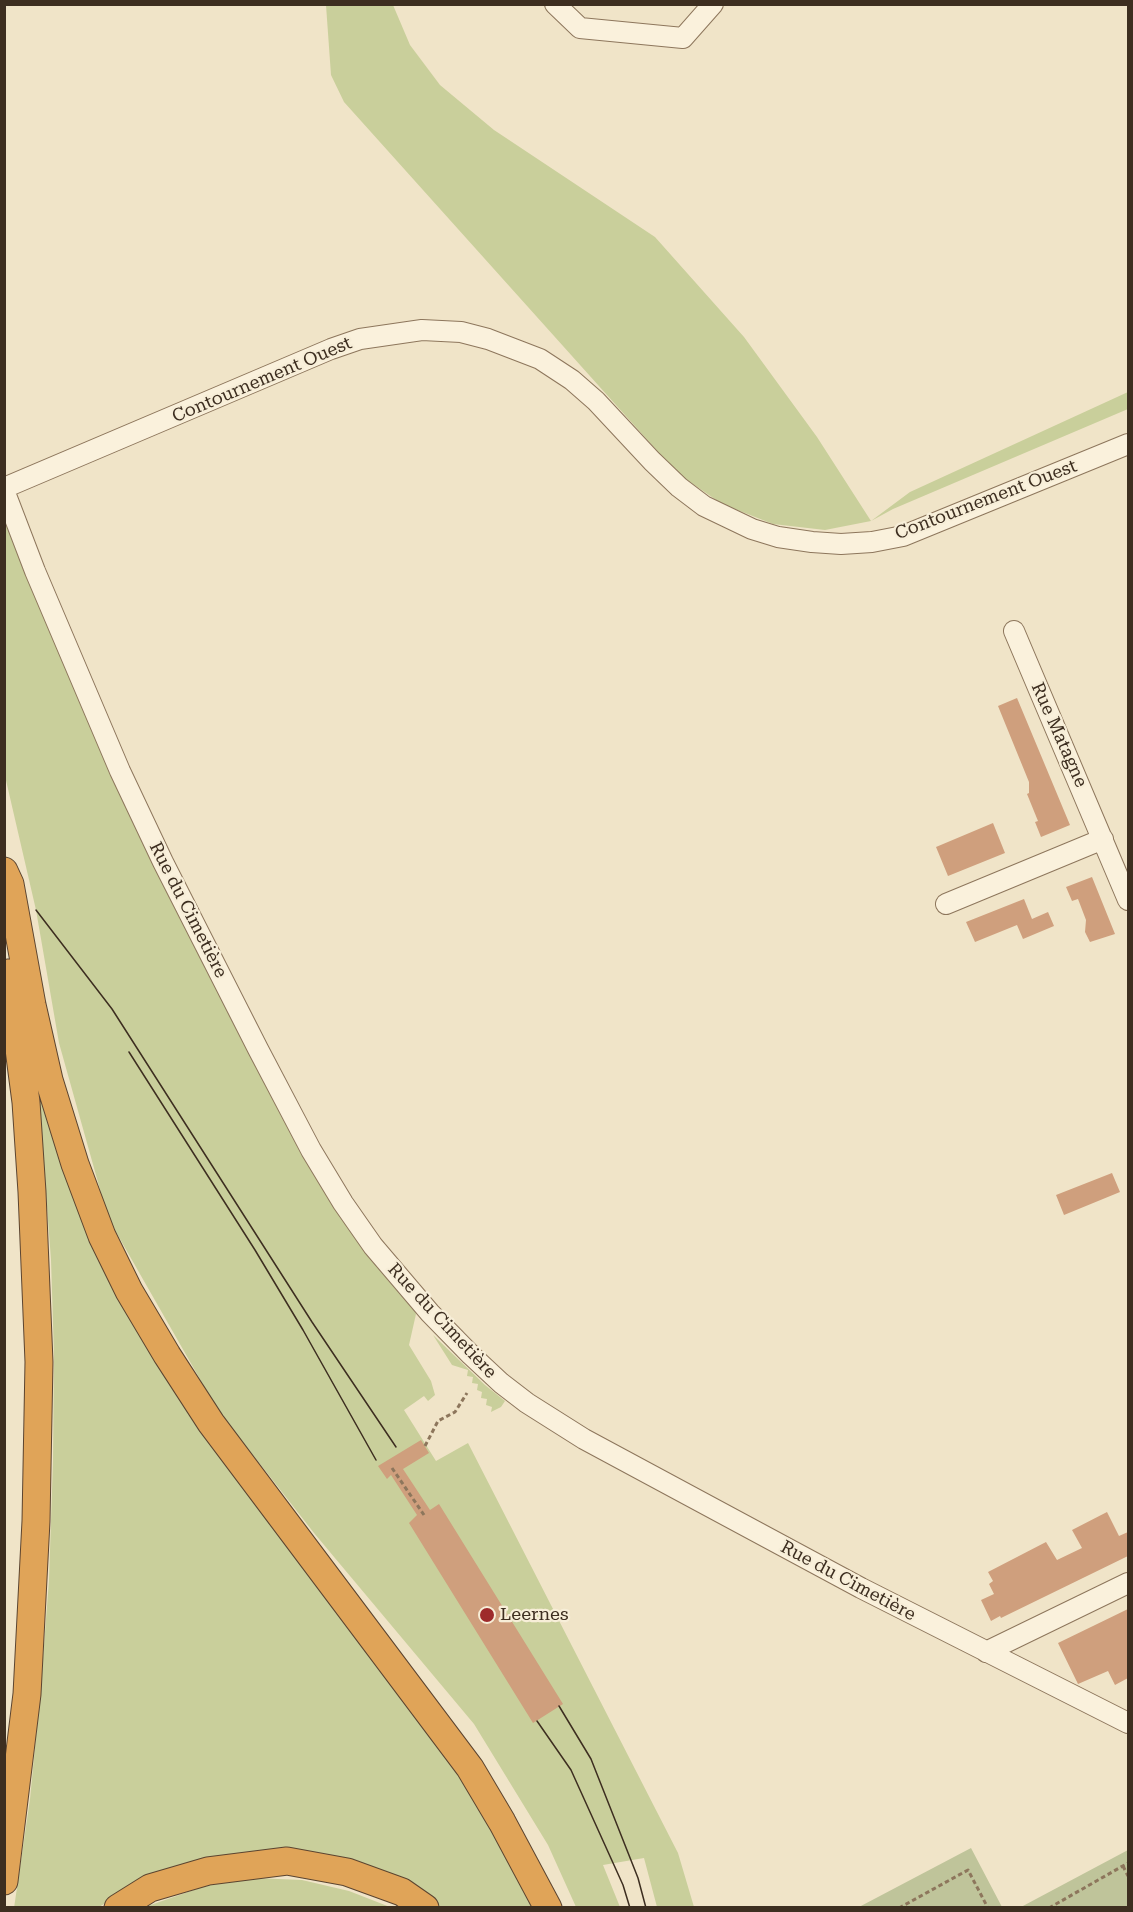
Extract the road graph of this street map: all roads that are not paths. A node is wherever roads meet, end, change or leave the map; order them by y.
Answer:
1 (555, 4) edge
2 (712, 4) edge
3 (1128, 444) edge
4 (4, 489) edge
5 (1014, 631) dead end
6 (1103, 840) junction
7 (4, 871) edge
8 (1128, 900) edge
9 (946, 904) dead end
10 (4, 938) edge
11 (1128, 1583) edge
12 (986, 1652) junction
13 (1124, 1715) edge
14 (4, 1881) edge
15 (118, 1908) edge
16 (425, 1908) edge
17 (548, 1908) edge

1 - 2 street
3 - 4 street, Contournement Ouest
4 - 12 street, Rue du Cimetière
5 - 6 street, Rue Matagne
6 - 8 street, Rue Matagne
6 - 9 street
7 - 17 highway
10 - 14 highway
11 - 12 street
12 - 13 street, Rue du Cimetière
15 - 16 highway

